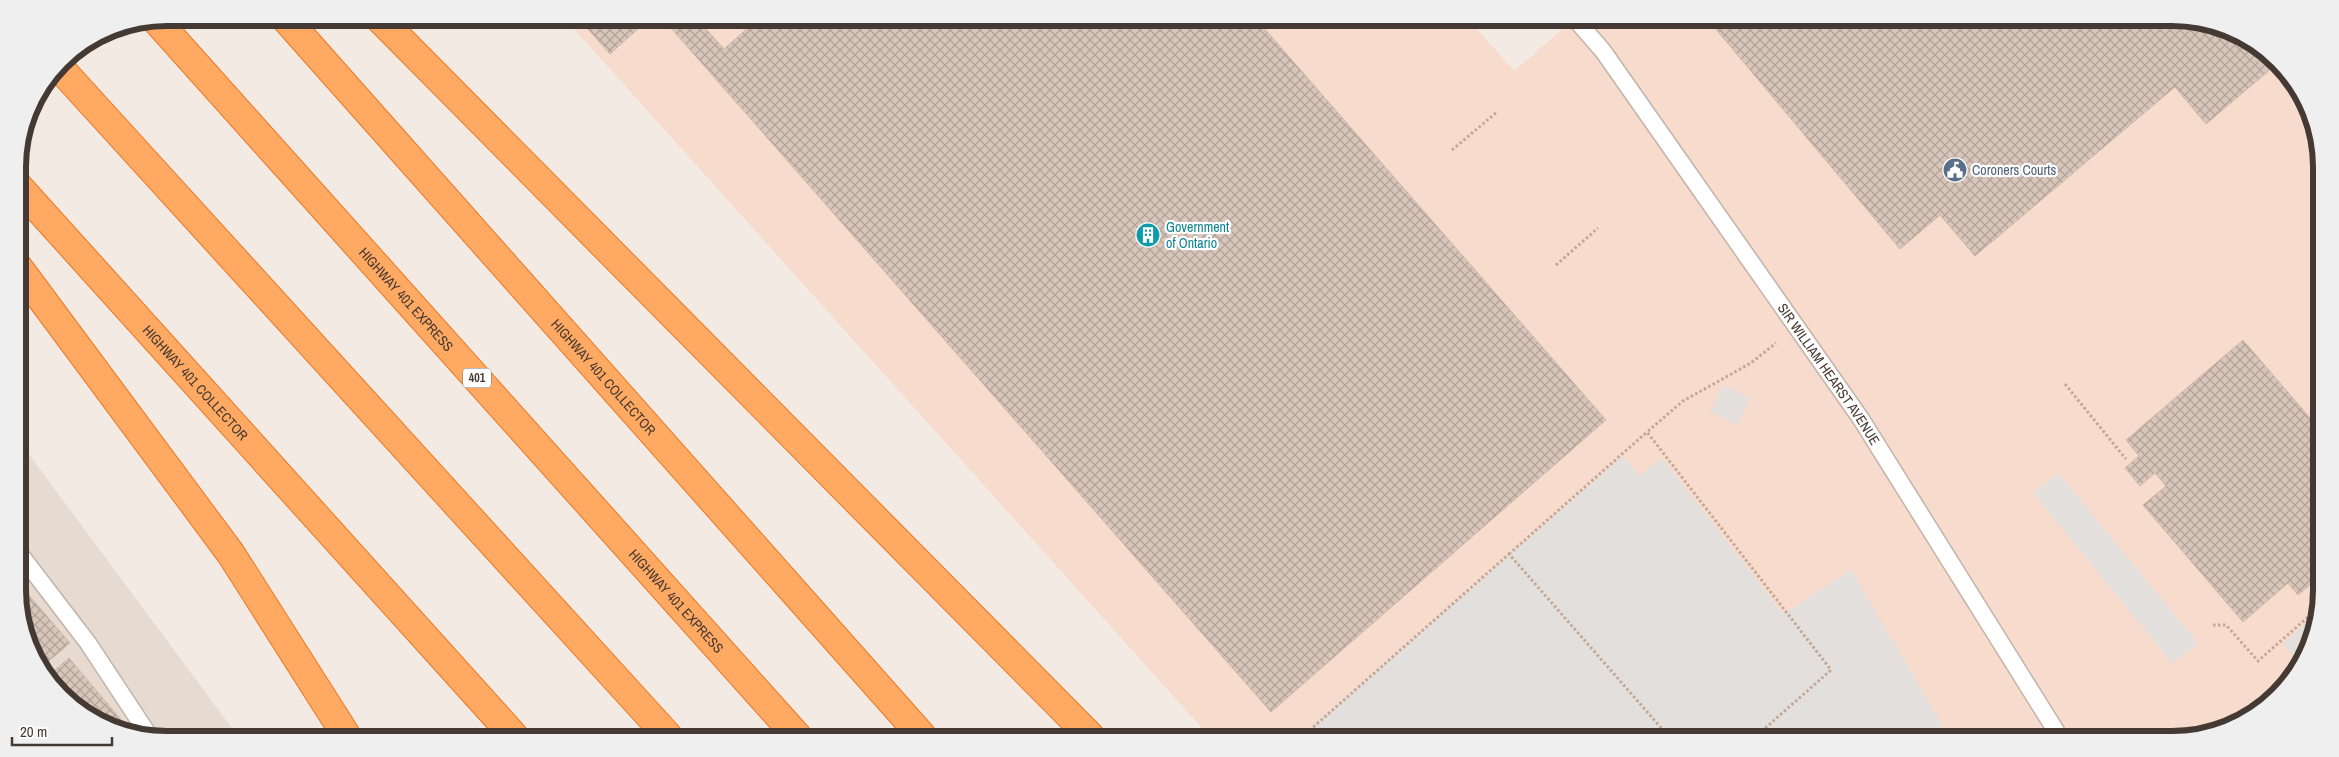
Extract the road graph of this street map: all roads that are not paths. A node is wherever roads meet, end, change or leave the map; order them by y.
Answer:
1 (1582, 26) edge
2 (162, 27) edge
3 (293, 27) edge
4 (388, 27) edge
5 (63, 72) edge
6 (27, 196) edge
7 (27, 279) edge
8 (26, 562) edge
9 (145, 729) edge
10 (2055, 730) edge
11 (343, 731) edge
12 (508, 731) edge
13 (663, 731) edge
14 (792, 731) edge
15 (917, 731) edge
16 (1086, 731) edge

1 - 10 lane, SIR WILLIAM HEARST AVENUE
2 - 14 highway, HIGHWAY 401 EXPRESS / 401
3 - 15 highway, HIGHWAY 401 COLLECTOR
4 - 16 highway
5 - 13 highway
6 - 12 highway, HIGHWAY 401 COLLECTOR
7 - 11 highway
8 - 9 lane

